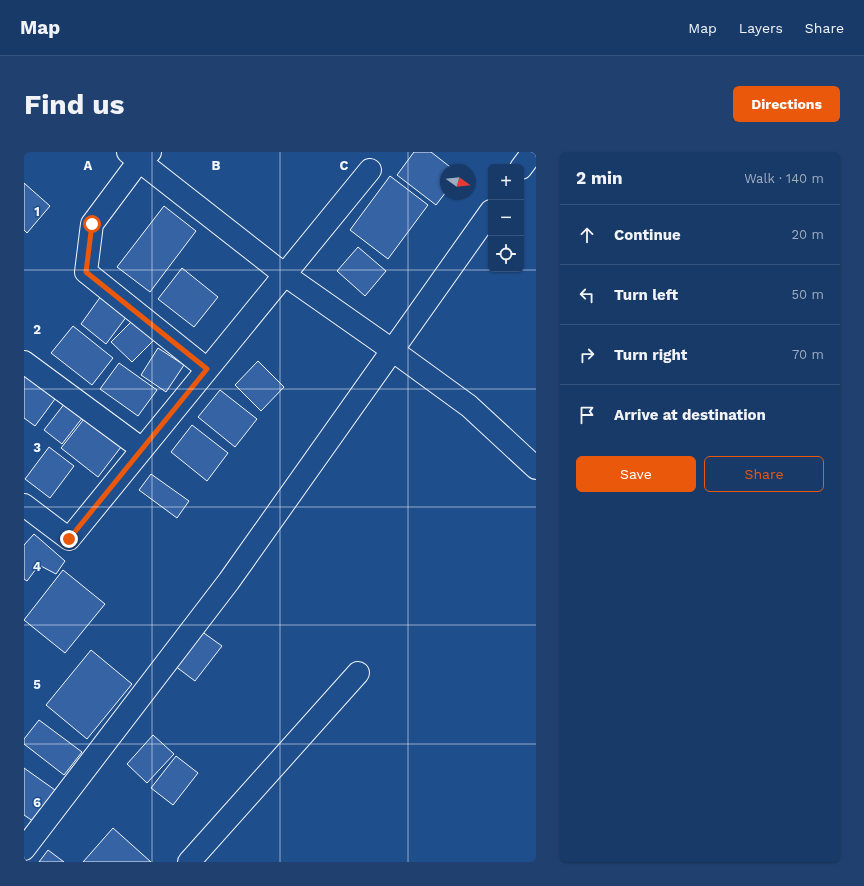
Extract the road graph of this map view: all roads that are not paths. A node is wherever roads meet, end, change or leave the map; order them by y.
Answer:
1 (533, 152) edge
2 (140, 155) edge
3 (524, 164) edge
4 (370, 170) dead end
5 (488, 215) edge
6 (284, 275) junction
7 (392, 350) junction
8 (24, 362) edge
9 (207, 369) junction
10 (142, 449) junction
11 (536, 468) edge
12 (24, 505) edge
13 (358, 673) dead end
14 (24, 849) edge
15 (189, 862) edge

1 - 3 street
2 - 6 street
2 - 9 street
4 - 6 street
5 - 7 street
6 - 7 street
6 - 9 street
7 - 11 street
7 - 14 street
8 - 10 street
9 - 10 street
10 - 12 street
13 - 15 street

